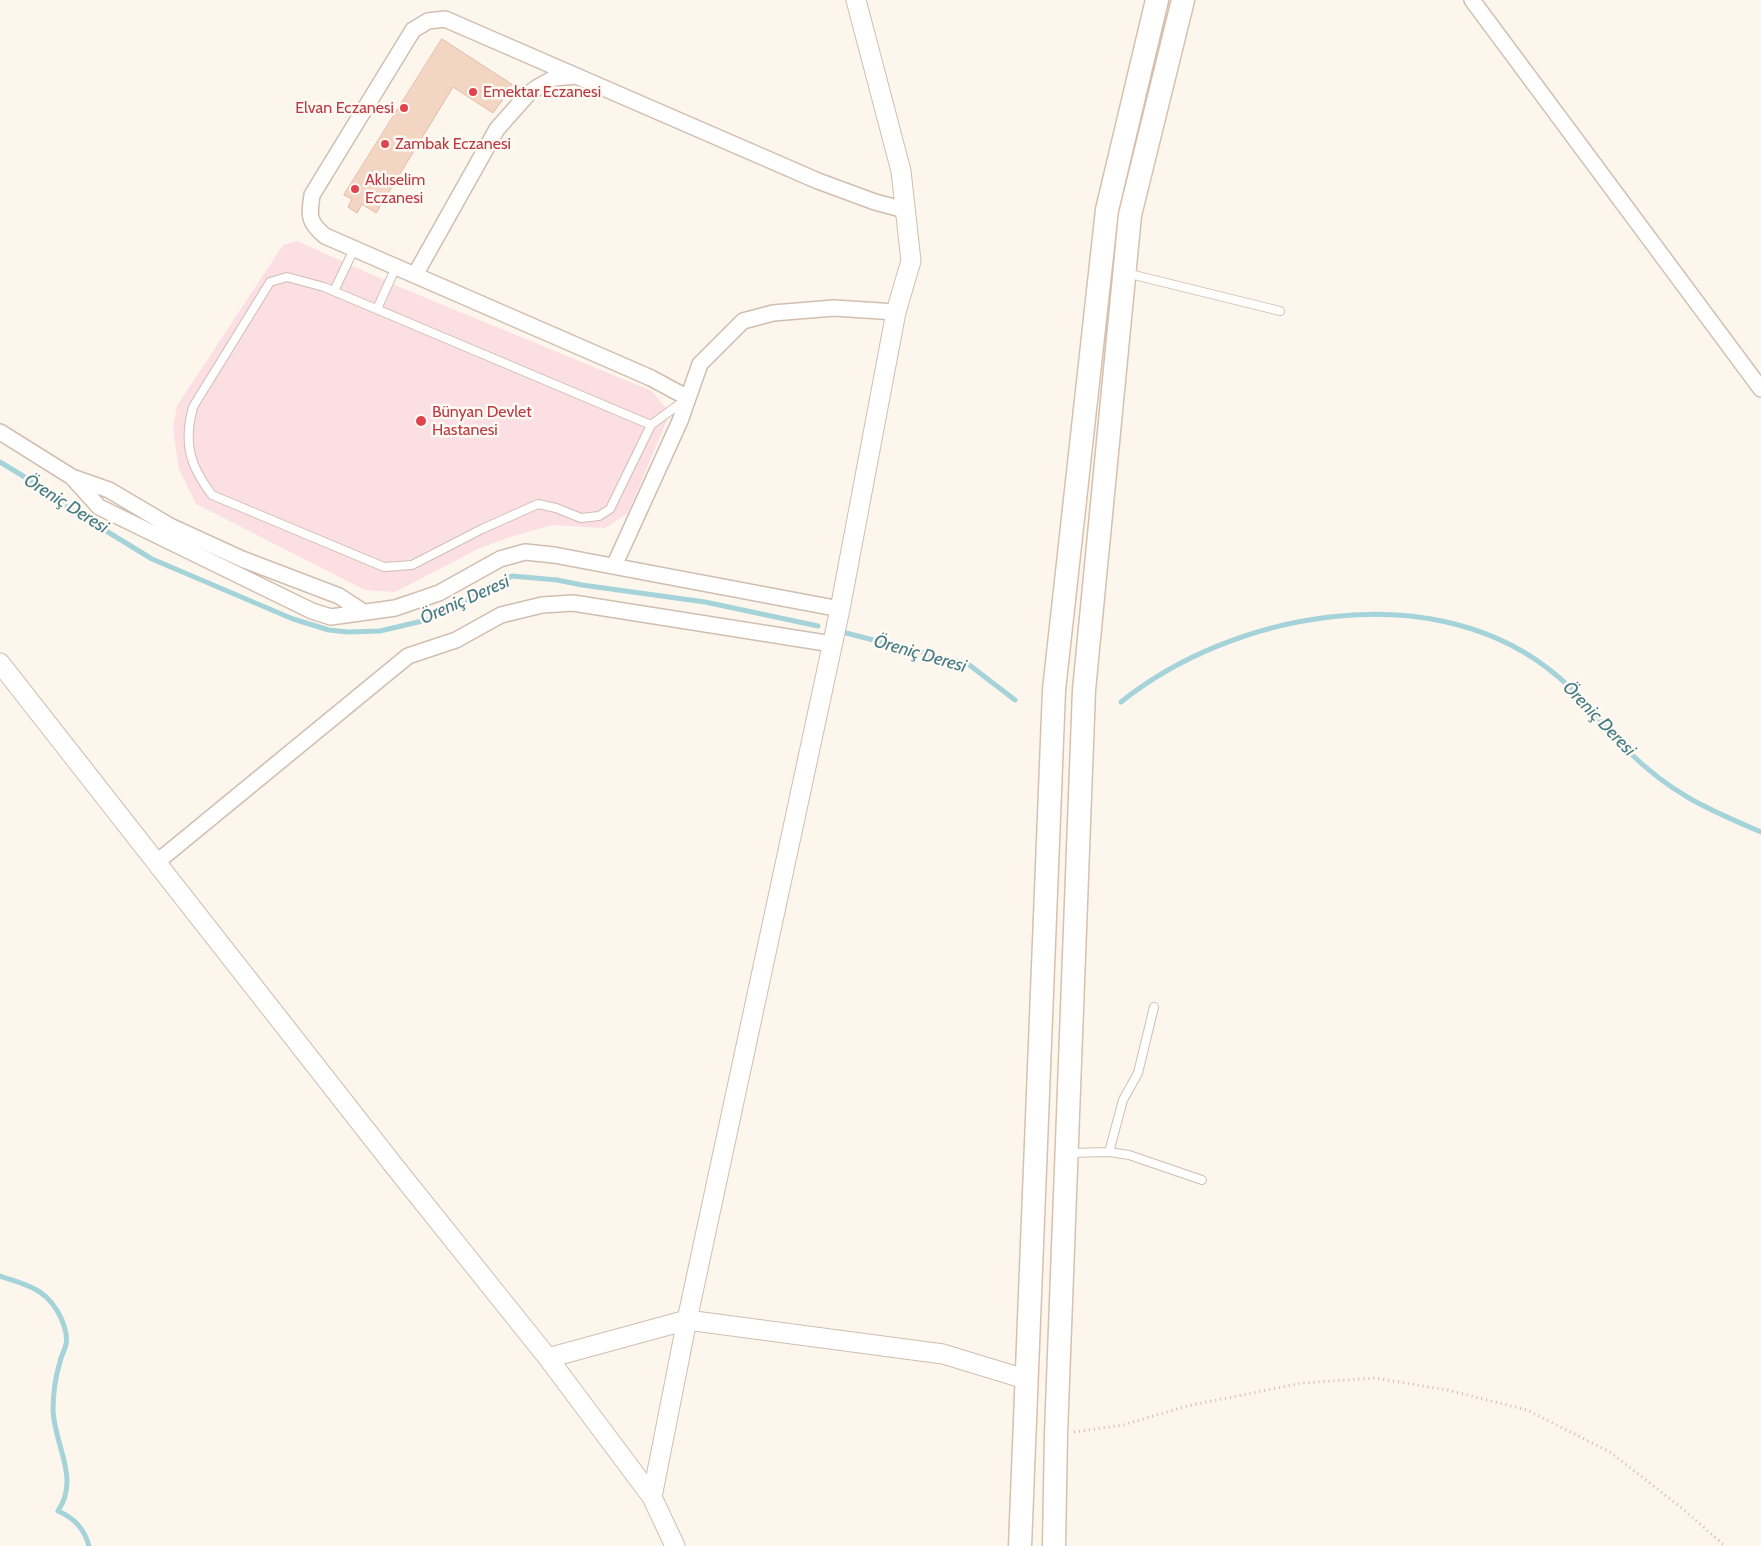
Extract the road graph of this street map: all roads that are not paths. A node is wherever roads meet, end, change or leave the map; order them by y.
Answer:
1 (856, 0) edge
2 (1158, 0) edge
3 (1183, 0) edge
4 (1472, 0) edge
5 (579, 76) junction
6 (905, 210) junction
7 (354, 249) junction
8 (396, 267) junction
9 (1124, 272) junction
10 (415, 275) junction
11 (334, 291) junction
12 (377, 309) junction
13 (1280, 311) dead end
14 (896, 312) junction
15 (1761, 389) edge
16 (688, 398) junction
17 (651, 425) junction
18 (0, 432) edge
19 (72, 477) junction
20 (614, 566) junction
21 (840, 609) junction
22 (362, 611) junction
23 (832, 644) junction
24 (0, 662) edge
25 (157, 862) junction
26 (1154, 1007) dead end
27 (1109, 1152) junction
28 (1067, 1153) junction
29 (1202, 1180) dead end
30 (687, 1320) junction
31 (548, 1358) junction
32 (1025, 1379) junction
33 (652, 1497) junction
34 (675, 1546) edge
35 (1020, 1546) edge
36 (1054, 1546) edge

1 - 6 street
2 - 32 main road
3 - 9 main road
4 - 15 street
5 - 6 street
5 - 7 street
5 - 10 street
6 - 14 street
7 - 8 street
7 - 11 lane
8 - 10 street
8 - 12 lane
9 - 13 lane
9 - 28 main road
10 - 16 street
11 - 12 lane
11 - 17 lane
12 - 17 lane
14 - 16 street
14 - 21 street
16 - 17 lane
16 - 20 street
18 - 19 street
19 - 22 street
19 - 22 street
20 - 21 street
20 - 22 street
21 - 23 street
23 - 25 street
23 - 30 street
24 - 25 street
25 - 31 street
26 - 27 lane
27 - 28 lane
27 - 29 lane
28 - 36 main road
30 - 31 street
30 - 32 street
30 - 33 street
31 - 33 street
32 - 35 main road
33 - 34 street

